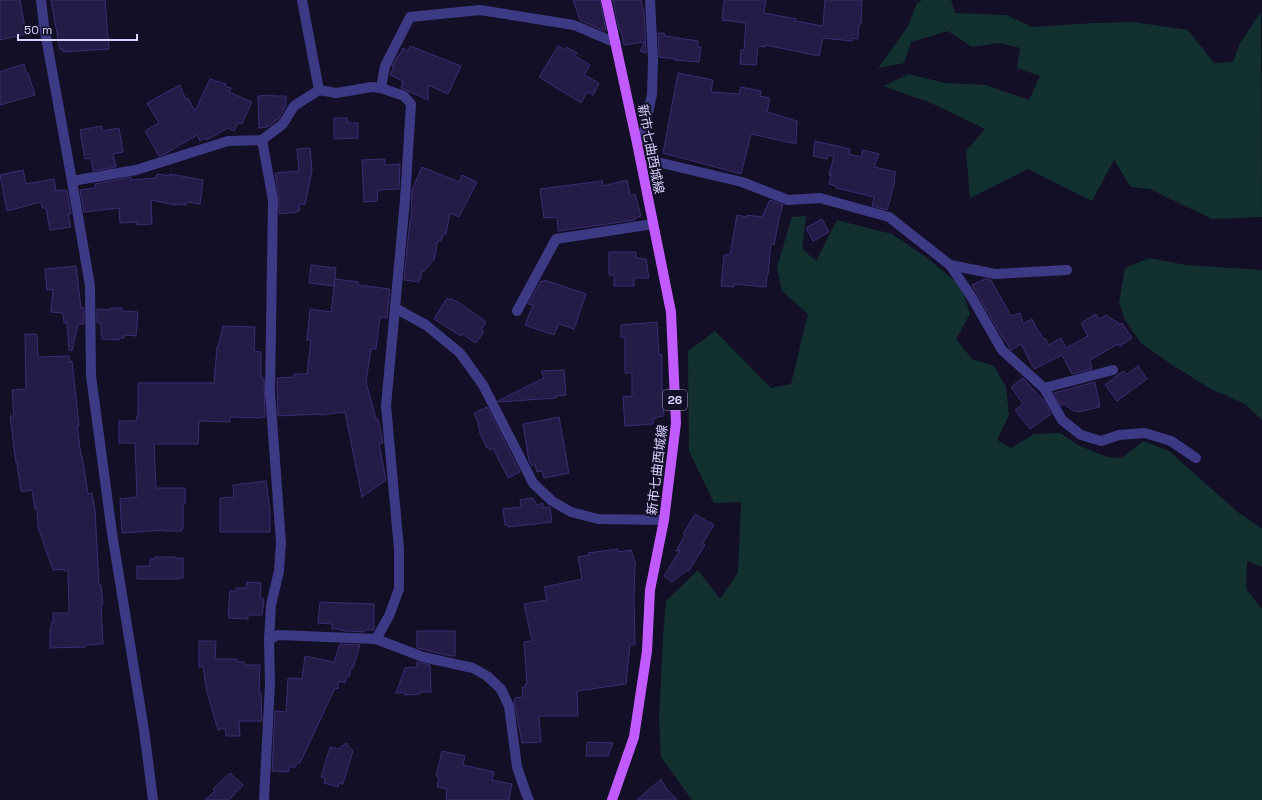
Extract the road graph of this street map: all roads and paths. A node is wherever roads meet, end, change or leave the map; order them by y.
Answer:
1 (41, 0) edge
2 (302, 0) edge
3 (606, 0) edge
4 (650, 0) edge
5 (616, 43) junction
6 (381, 88) junction
7 (319, 90) junction
8 (262, 140) junction
9 (637, 143) junction
10 (640, 158) junction
11 (72, 181) junction
12 (653, 224) junction
13 (950, 265) junction
14 (1068, 270) dead end
15 (395, 308) junction
16 (517, 311) dead end
17 (1113, 370) dead end
18 (1044, 388) junction
19 (1196, 458) dead end
20 (664, 520) junction
21 (376, 639) junction
22 (269, 640) junction
23 (153, 800) edge
24 (264, 800) edge
25 (529, 800) edge
26 (612, 800) edge

1 - 11 street
2 - 7 street
3 - 5 main road, 新市七曲西城線 / 26
4 - 9 street
5 - 6 street
5 - 9 main road, 新市七曲西城線 / 26
6 - 7 street
6 - 15 street
7 - 8 street
8 - 11 street
8 - 22 street
9 - 10 main road, 新市七曲西城線 / 26
10 - 12 main road, 新市七曲西城線 / 26
10 - 13 street
11 - 23 street
12 - 16 street
12 - 20 main road, 新市七曲西城線 / 26
13 - 14 street
13 - 18 street
15 - 20 street
15 - 21 street
17 - 18 street
18 - 19 street
20 - 26 main road, 新市七曲西城線 / 26
21 - 22 street
21 - 25 street
22 - 24 street

